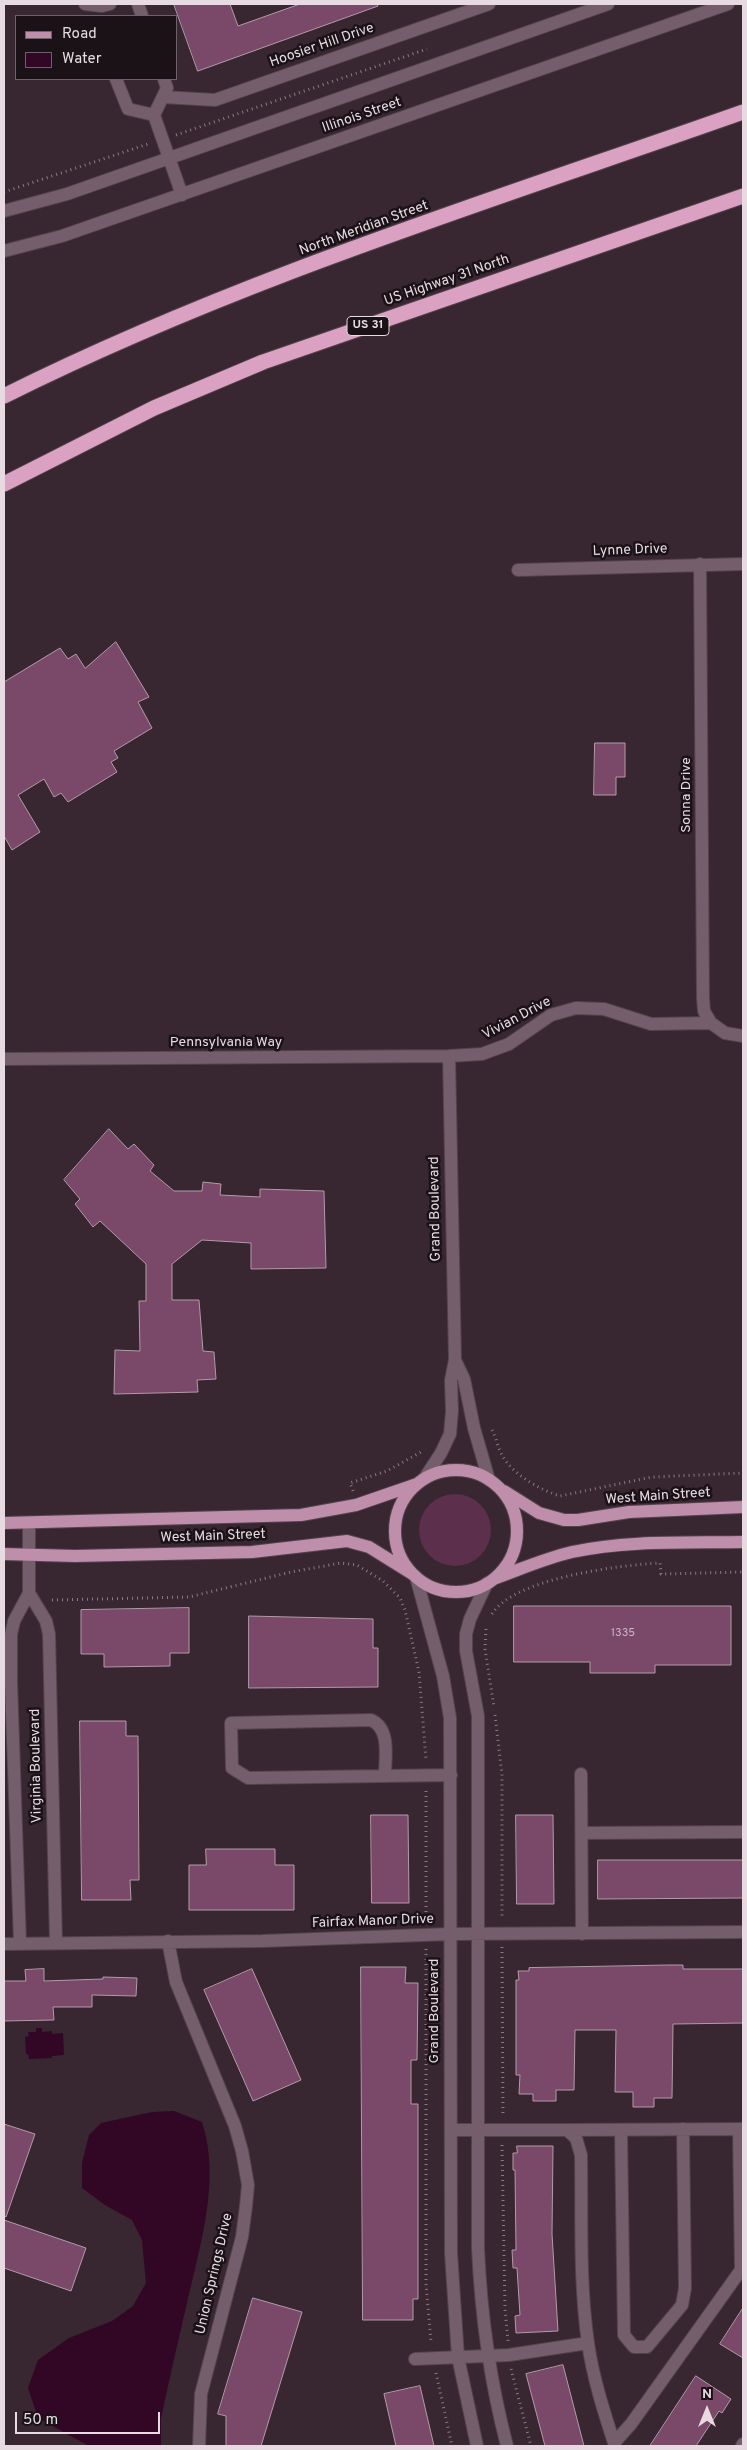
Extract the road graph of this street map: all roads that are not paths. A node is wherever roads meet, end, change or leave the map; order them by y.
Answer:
1 (110, 4) edge
2 (489, 4) edge
3 (608, 4) edge
4 (728, 4) edge
5 (88, 8) edge
6 (116, 80) edge
7 (164, 80) edge
8 (163, 97) junction
9 (743, 112) edge
10 (154, 115) junction
11 (170, 158) junction
12 (182, 195) junction
13 (743, 196) edge
14 (4, 211) edge
15 (4, 251) edge
16 (4, 396) edge
17 (4, 484) edge
18 (700, 564) junction
19 (743, 564) edge
20 (518, 570) dead end
21 (711, 1022) junction
22 (743, 1036) edge
23 (449, 1056) junction
24 (4, 1059) edge
25 (455, 1360) junction
26 (421, 1481) junction
27 (492, 1482) junction
28 (743, 1507) edge
29 (4, 1523) edge
30 (29, 1523) junction
31 (743, 1542) edge
32 (4, 1554) edge
33 (30, 1555) junction
34 (415, 1576) junction
35 (489, 1582) junction
36 (29, 1593) junction
37 (581, 1774) dead end
38 (451, 1775) junction
39 (385, 1776) junction
40 (743, 1832) edge
41 (582, 1833) junction
42 (743, 1932) edge
43 (450, 1934) junction
44 (479, 1934) junction
45 (582, 1934) junction
46 (168, 1941) junction
47 (20, 1943) junction
48 (56, 1943) junction
49 (4, 1944) edge
50 (684, 2129) junction
51 (741, 2129) edge
52 (451, 2130) junction
53 (479, 2130) junction
54 (567, 2130) junction
55 (621, 2130) junction
56 (742, 2268) edge
57 (588, 2343) junction
58 (489, 2356) junction
59 (458, 2357) junction
60 (415, 2359) dead end
61 (615, 2444) edge
62 (199, 2446) edge
63 (477, 2446) edge
64 (507, 2446) edge

1 - 5 street
2 - 8 street, Hoosier Hill Drive
3 - 11 street, Illinois Street
4 - 12 street, Illinois Street
6 - 10 street
7 - 8 street
8 - 10 street
9 - 16 highway, North Meridian Street
10 - 11 street
11 - 12 street
11 - 14 street, Illinois Street
12 - 15 street, Illinois Street
13 - 17 highway, US Highway 31 North / US 31
18 - 19 street, Lynne Drive
18 - 20 street, Lynne Drive
18 - 21 street, Sonna Drive
21 - 22 street
21 - 23 street, Vivian Drive
23 - 24 street, Pennsylvania Way
23 - 25 street, Grand Boulevard
25 - 26 street, Grand Boulevard
25 - 27 street, Grand Boulevard
26 - 27 main road
26 - 30 main road, West Main Street
26 - 34 main road
27 - 28 main road, West Main Street
27 - 35 main road
29 - 30 main road, West Main Street
30 - 33 street, Virginia Boulevard
31 - 35 main road
32 - 33 main road, West Main Street
33 - 34 main road, West Main Street
33 - 36 street, Virginia Boulevard
34 - 35 main road
34 - 38 street, Grand Boulevard
35 - 44 street
36 - 47 street, Virginia Boulevard
36 - 48 street, Virginia Boulevard
37 - 41 street
38 - 39 street
38 - 43 street, Grand Boulevard
39 - 39 street
40 - 41 street
41 - 45 street
42 - 45 street, Fairfax Manor Drive
43 - 44 street, Fairfax Manor Drive
43 - 46 street, Fairfax Manor Drive
43 - 52 street, Grand Boulevard
44 - 45 street, Fairfax Manor Drive
44 - 53 street
46 - 48 street, Fairfax Manor Drive
46 - 62 street, Union Springs Drive
47 - 48 street, Fairfax Manor Drive
47 - 49 street, Fairfax Manor Drive
50 - 51 street
50 - 55 street
50 - 55 street
51 - 56 street
52 - 53 street
52 - 59 street, Grand Boulevard
53 - 54 street
53 - 58 street
54 - 55 street
54 - 57 street
56 - 61 street
57 - 58 street
57 - 61 street
58 - 59 street
58 - 64 street
59 - 60 street
59 - 63 street, Grand Boulevard

